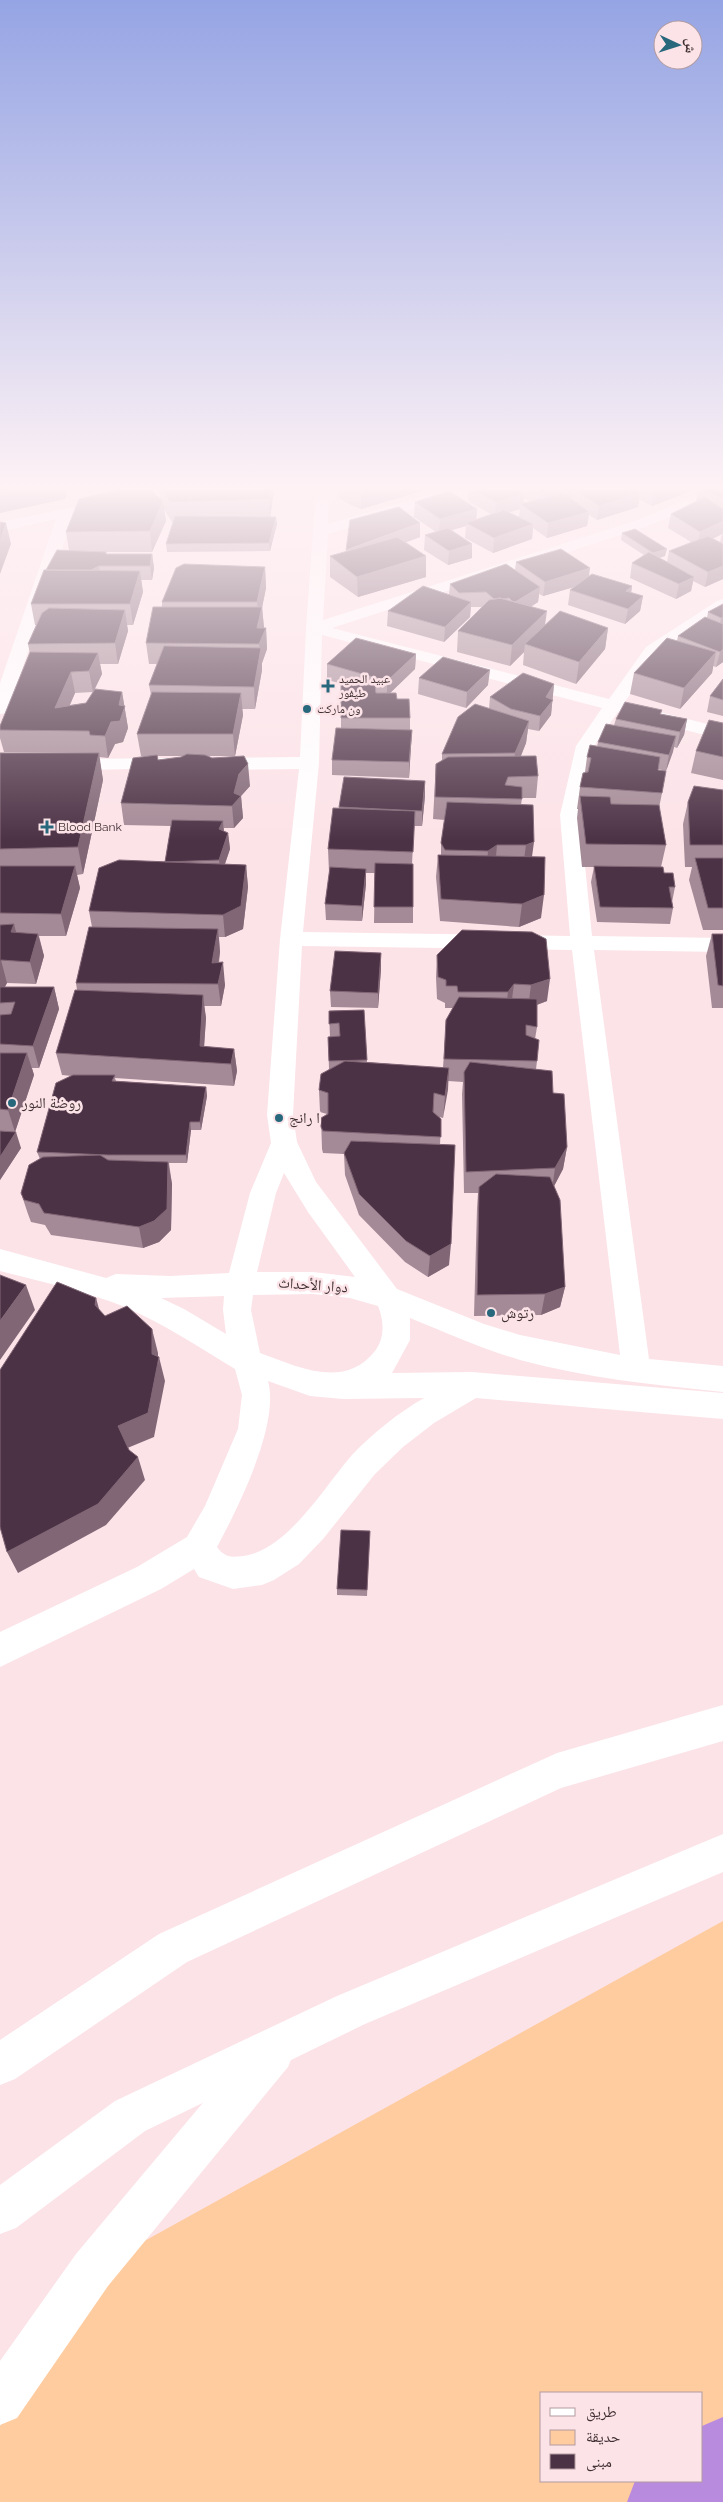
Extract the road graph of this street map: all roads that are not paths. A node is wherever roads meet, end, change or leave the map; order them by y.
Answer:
1 (34, 607) edge
2 (315, 607) edge
3 (381, 607) edge
4 (719, 607) edge
5 (314, 628) junction
6 (612, 706) junction
7 (0, 709) edge
8 (723, 734) edge
9 (309, 763) junction
10 (0, 766) edge
11 (291, 939) junction
12 (582, 943) junction
13 (723, 945) edge
14 (284, 1142) junction
15 (0, 1260) edge
16 (88, 1283) junction
17 (240, 1284) junction
18 (386, 1295) junction
19 (250, 1362) junction
20 (636, 1369) junction
21 (723, 1379) edge
22 (472, 1385) junction
23 (344, 1386) junction
24 (723, 1406) edge
25 (199, 1548) junction
26 (0, 1650) edge
27 (723, 1723) edge
28 (723, 1853) edge
29 (279, 2045) junction
30 (0, 2064) edge
31 (0, 2212) edge
32 (0, 2401) edge

1 - 7 street
2 - 5 street
3 - 5 street
4 - 6 street
5 - 6 street
5 - 9 street
6 - 8 street
6 - 12 street
9 - 10 street
9 - 11 street
11 - 12 street
11 - 14 street
12 - 13 street
12 - 20 street
14 - 17 street
14 - 18 street
15 - 16 street
16 - 17 street, دوار الأحداث
16 - 19 street
17 - 18 street, دوار الأحداث
17 - 19 street
18 - 20 street, دوار الأحداث
18 - 23 street
19 - 23 street
19 - 25 street
20 - 21 street, دوار الأحداث
22 - 23 street
22 - 24 street
22 - 25 street
25 - 26 street
27 - 30 street
28 - 29 street
29 - 31 street
29 - 32 street

